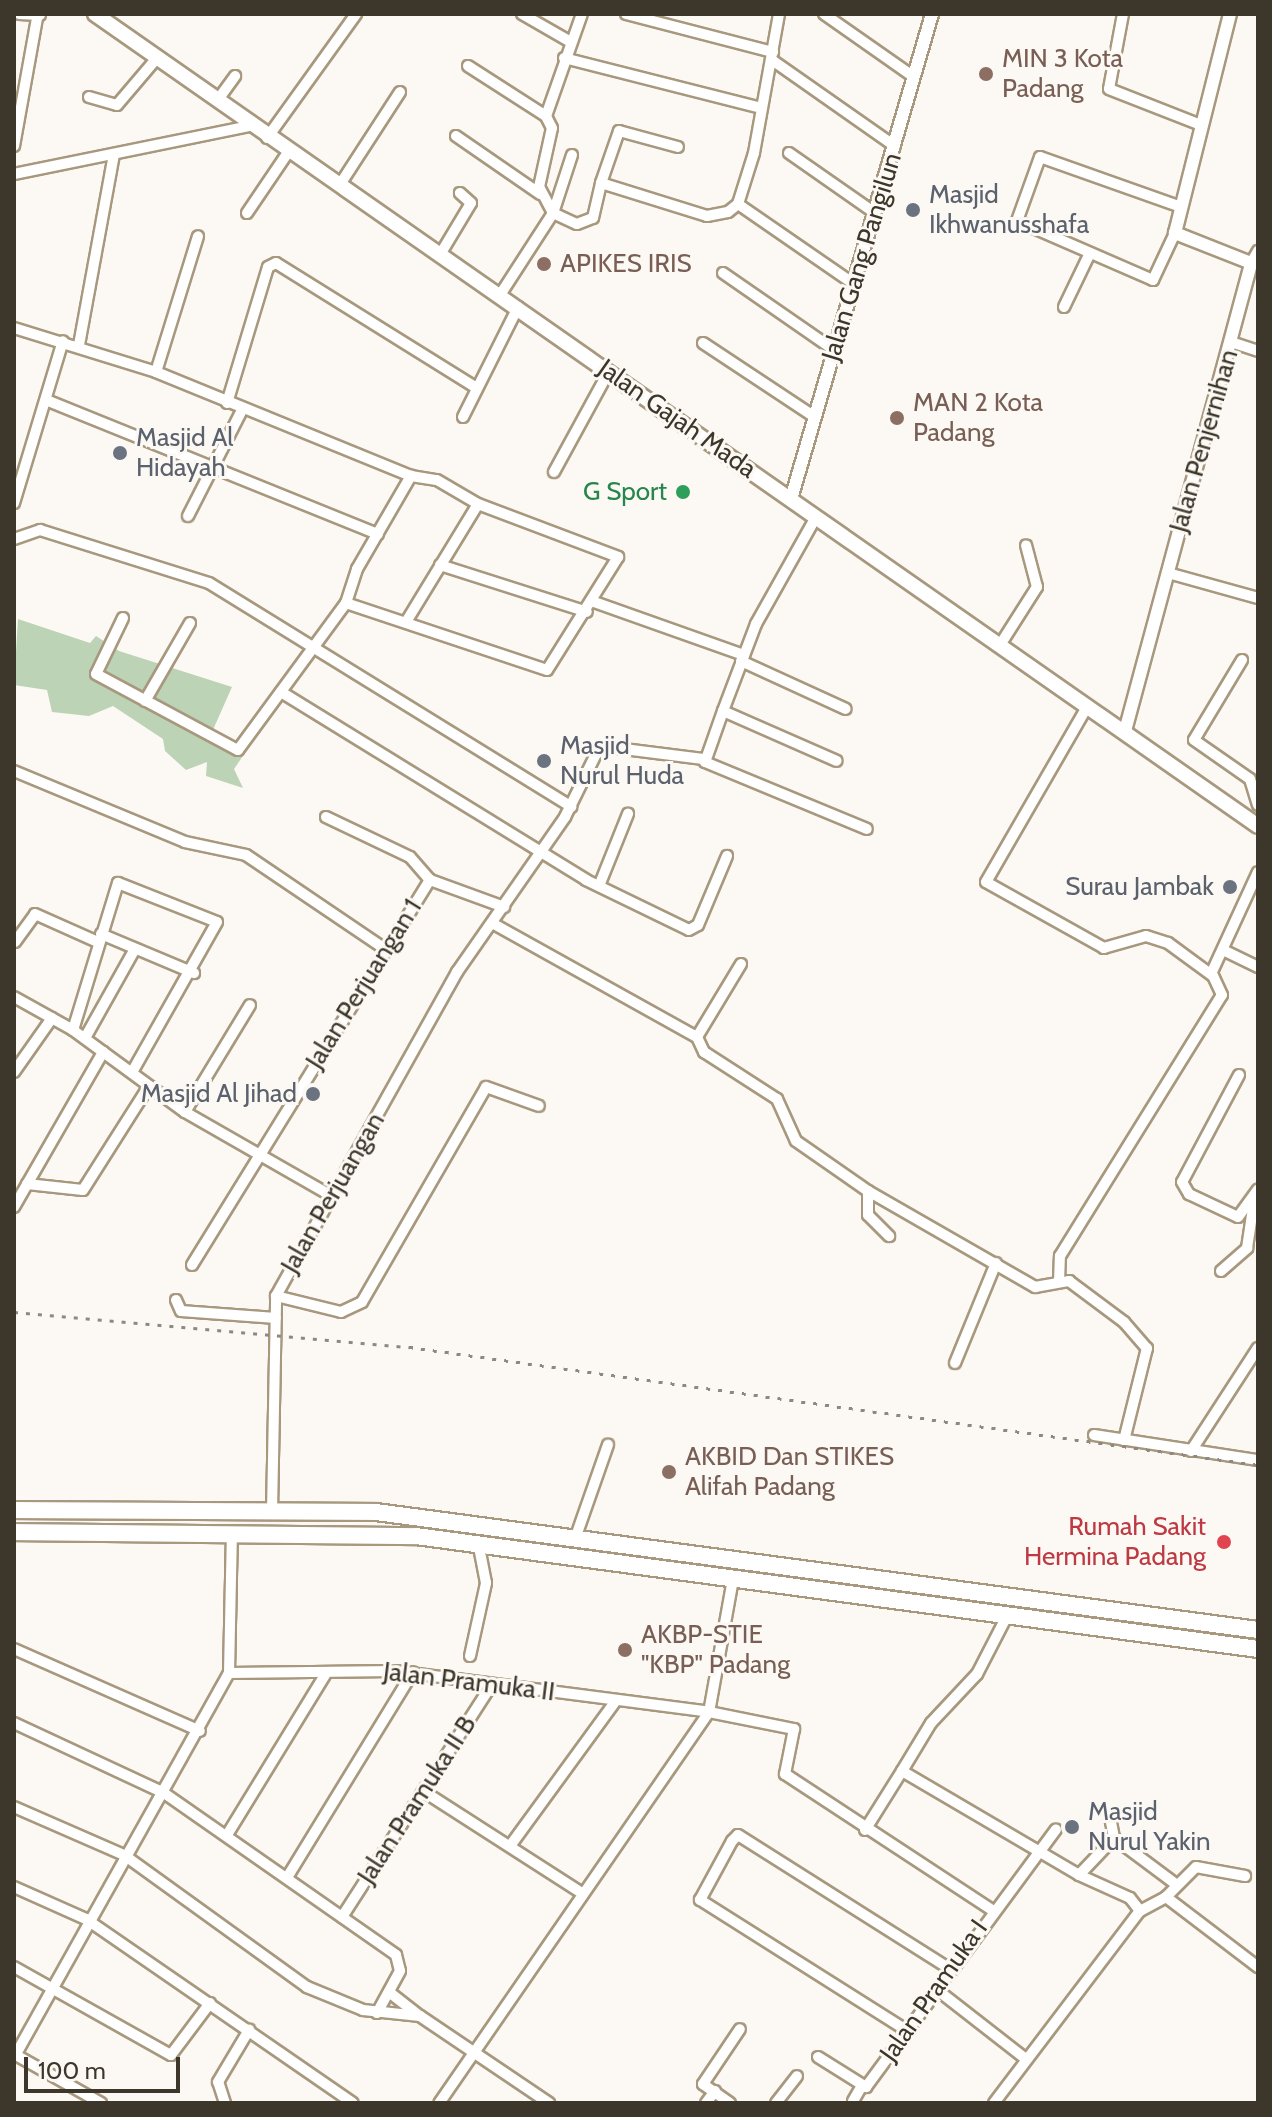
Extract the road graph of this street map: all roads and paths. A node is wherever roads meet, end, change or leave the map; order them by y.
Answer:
1 (19, 14) edge
2 (96, 14) edge
3 (356, 14) edge
4 (522, 14) edge
5 (582, 14) edge
6 (626, 14) edge
7 (779, 14) edge
8 (824, 14) edge
9 (932, 14) edge
10 (1123, 14) edge
11 (1230, 14) edge
12 (39, 16) edge
13 (569, 41) junction
14 (772, 56) junction
15 (157, 58) junction
16 (564, 58) junction
17 (468, 66) dead end
18 (235, 76) dead end
19 (914, 77) junction
20 (400, 92) dead end
21 (89, 97) dead end
22 (217, 101) junction
23 (757, 107) junction
24 (546, 116) junction
25 (1201, 125) junction
26 (250, 126) junction
27 (456, 136) dead end
28 (267, 138) junction
29 (14, 146) edge
30 (895, 146) junction
31 (678, 147) dead end
32 (289, 151) junction
33 (789, 153) dead end
34 (114, 154) junction
35 (572, 155) dead end
36 (14, 174) edge
37 (601, 183) junction
38 (339, 186) junction
39 (460, 193) dead end
40 (540, 194) junction
41 (738, 204) junction
42 (1178, 206) junction
43 (247, 213) dead end
44 (553, 213) junction
45 (875, 213) junction
46 (1175, 233) junction
47 (198, 236) dead end
48 (441, 253) junction
49 (1089, 255) junction
50 (1255, 257) edge
51 (723, 273) dead end
52 (854, 284) junction
53 (500, 295) junction
54 (518, 307) junction
55 (1064, 307) dead end
56 (14, 328) edge
57 (63, 341) junction
58 (1231, 342) junction
59 (703, 343) dead end
60 (79, 345) junction
61 (834, 350) junction
62 (1258, 351) edge
63 (609, 371) junction
64 (156, 372) junction
65 (475, 387) junction
66 (46, 400) junction
67 (227, 403) junction
68 (243, 408) junction
69 (463, 417) dead end
70 (815, 417) junction
71 (216, 467) junction
72 (554, 472) dead end
73 (411, 476) junction
74 (791, 499) junction
75 (14, 503) edge
76 (478, 504) junction
77 (188, 516) dead end
78 (816, 517) junction
79 (378, 534) junction
80 (14, 539) edge
81 (1026, 545) dead end
82 (440, 565) junction
83 (1168, 573) junction
84 (1258, 598) edge
85 (594, 602) junction
86 (346, 603) junction
87 (587, 612) junction
88 (123, 618) dead end
89 (406, 622) junction
90 (190, 623) dead end
91 (1000, 645) junction
92 (313, 647) junction
93 (742, 658) junction
94 (1242, 660) dead end
95 (281, 692) junction
96 (145, 701) junction
97 (1088, 705) junction
98 (846, 709) dead end
99 (723, 711) junction
100 (1125, 731) junction
101 (703, 759) junction
102 (837, 761) dead end
103 (14, 771) edge
104 (1258, 805) edge
105 (571, 807) junction
106 (628, 814) dead end
107 (326, 817) dead end
108 (1258, 826) edge
109 (867, 829) dead end
110 (542, 853) junction
111 (727, 856) dead end
112 (1258, 872) edge
113 (430, 880) junction
114 (599, 886) junction
115 (504, 907) junction
116 (492, 923) junction
117 (99, 938) junction
118 (15, 942) edge
119 (382, 947) junction
120 (135, 949) junction
121 (1223, 950) junction
122 (741, 964) dead end
123 (1258, 967) edge
124 (194, 973) junction
125 (1211, 974) junction
126 (14, 997) edge
127 (250, 1005) dead end
128 (52, 1018) junction
129 (73, 1030) junction
130 (697, 1037) junction
131 (85, 1038) junction
132 (103, 1052) junction
133 (14, 1072) edge
134 (132, 1072) junction
135 (1239, 1075) dead end
136 (149, 1086) junction
137 (539, 1106) dead end
138 (185, 1112) junction
139 (259, 1156) junction
140 (27, 1184) junction
141 (868, 1191) junction
142 (1256, 1192) edge
143 (330, 1195) junction
144 (14, 1207) edge
145 (889, 1236) dead end
146 (996, 1263) junction
147 (192, 1265) dead end
148 (1221, 1271) dead end
149 (1059, 1282) junction
150 (276, 1296) junction
151 (176, 1300) dead end
152 (276, 1318) junction
153 (1258, 1348) edge
154 (955, 1363) dead end
155 (1094, 1435) dead end
156 (1124, 1440) junction
157 (608, 1445) dead end
158 (1191, 1451) junction
159 (1258, 1460) edge
160 (14, 1510) edge
161 (272, 1512) junction
162 (232, 1530) junction
163 (14, 1532) edge
164 (575, 1539) junction
165 (478, 1542) junction
166 (733, 1579) junction
167 (896, 1592) junction
168 (947, 1597) junction
169 (1117, 1609) junction
170 (1008, 1614) junction
171 (1115, 1628) junction
172 (1258, 1630) edge
173 (14, 1649) edge
174 (1258, 1649) edge
175 (470, 1656) dead end
176 (413, 1672) junction
177 (229, 1673) junction
178 (325, 1675) junction
179 (492, 1684) junction
180 (615, 1702) junction
181 (709, 1712) junction
182 (14, 1723) edge
183 (200, 1731) junction
184 (902, 1771) junction
185 (423, 1791) junction
186 (164, 1793) junction
187 (14, 1807) edge
188 (1110, 1817) dead end
189 (1056, 1829) dead end
190 (865, 1830) junction
191 (227, 1835) junction
192 (1114, 1838) junction
193 (510, 1846) junction
194 (1038, 1849) junction
195 (124, 1855) junction
196 (1079, 1875) junction
197 (288, 1876) junction
198 (1245, 1876) dead end
199 (1173, 1882) junction
200 (14, 1887) edge
201 (579, 1891) junction
202 (1166, 1897) junction
203 (992, 1910) junction
204 (1140, 1911) junction
205 (342, 1917) junction
206 (86, 1919) junction
207 (14, 1967) edge
208 (1258, 1967) edge
209 (950, 1969) junction
210 (51, 1983) junction
211 (936, 1989) junction
212 (389, 1992) junction
213 (210, 2003) junction
214 (377, 2013) junction
215 (420, 2016) junction
216 (740, 2029) dead end
217 (249, 2030) junction
218 (906, 2030) junction
219 (474, 2053) junction
220 (15, 2054) edge
221 (818, 2057) dead end
222 (1026, 2059) junction
223 (797, 2076) dead end
224 (860, 2089) junction
225 (715, 2091) junction
226 (104, 2101) edge
227 (853, 2101) dead end
228 (225, 2103) edge
229 (353, 2103) edge
230 (439, 2103) edge
231 (549, 2103) edge
232 (706, 2103) edge
233 (730, 2103) edge
234 (776, 2103) edge
235 (994, 2103) edge

1 - 12 street
2 - 15 main road, Jalan Gajah Mada
3 - 28 street
4 - 13 street
5 - 13 street
6 - 14 street
7 - 14 street
8 - 19 street
9 - 19 street, Jalan Gang Pangilun
10 - 25 street
11 - 25 street
12 - 29 street
13 - 16 street
14 - 23 street
14 - 30 street
15 - 21 street
15 - 22 main road, Jalan Gajah Mada
16 - 23 street
16 - 24 street
17 - 24 street
18 - 22 street
19 - 30 street, Jalan Gang Pangilun
20 - 38 street
22 - 26 main road, Jalan Gajah Mada
23 - 41 street
24 - 40 street
25 - 42 street
26 - 28 main road, Jalan Gajah Mada
26 - 34 street
27 - 40 street
28 - 32 main road, Jalan Gajah Mada
30 - 45 street, Jalan Gang Pangilun
31 - 37 street
32 - 38 main road, Jalan Gajah Mada
32 - 43 street
33 - 45 street
34 - 36 street
34 - 60 street
35 - 44 street
37 - 41 street
37 - 44 street
38 - 48 main road, Jalan Gajah Mada
39 - 48 street
40 - 44 street
41 - 52 street
42 - 46 street
42 - 49 street
44 - 53 street
45 - 52 street, Jalan Gang Pangilun
46 - 49 street
46 - 50 street, Jalan Penjernihan
47 - 64 street
48 - 53 main road, Jalan Gajah Mada
49 - 55 street
50 - 58 street, Jalan Penjernihan
51 - 61 street
52 - 61 street, Jalan Gang Pangilun
53 - 54 main road, Jalan Gajah Mada
54 - 63 main road, Jalan Gajah Mada
54 - 65 street
56 - 57 street
57 - 60 street
57 - 66 street
58 - 62 street
58 - 83 street, Jalan Penjernihan
59 - 70 street
60 - 64 street
61 - 70 street, Jalan Gang Pangilun
63 - 72 street
63 - 74 main road, Jalan Gajah Mada
64 - 67 street
65 - 67 street
65 - 69 street
66 - 71 street
66 - 75 street
67 - 68 street
68 - 71 street
68 - 73 street
70 - 74 street, Jalan Gang Pangilun
71 - 77 street
71 - 79 street
73 - 76 street
73 - 79 street
74 - 78 main road, Jalan Gajah Mada
76 - 82 street
76 - 85 street
78 - 91 main road, Jalan Gajah Mada
78 - 93 street
79 - 86 street
80 - 92 street
81 - 91 street
82 - 87 street
82 - 89 street
83 - 84 street
83 - 100 street, Jalan Penjernihan
85 - 87 street
85 - 93 street
86 - 89 street
86 - 92 street
87 - 89 street
88 - 96 street
90 - 96 street
91 - 97 main road, Jalan Gajah Mada
92 - 95 street
92 - 105 street
93 - 98 street
93 - 99 street
94 - 104 street
95 - 96 street
95 - 110 street
97 - 100 main road, Jalan Gajah Mada
97 - 125 street
99 - 101 street
99 - 102 street
100 - 108 main road, Jalan Gajah Mada
101 - 105 street, Jalan Perjuangan
101 - 109 street
103 - 119 street
105 - 110 street, Jalan Perjuangan
106 - 114 street
107 - 113 street
110 - 114 street
110 - 115 street, Jalan Perjuangan
111 - 114 street
112 - 121 street
113 - 115 street, Jalan Perjuangan 1
113 - 119 street, Jalan Perjuangan 1
115 - 116 street, Jalan Perjuangan
116 - 130 street
116 - 143 street, Jalan Perjuangan
117 - 118 street
117 - 120 street
117 - 124 street
117 - 129 street
119 - 139 street, Jalan Perjuangan 1
120 - 124 street
120 - 131 street
121 - 123 street
121 - 125 street
122 - 130 street
124 - 134 street
125 - 149 street
126 - 128 street
127 - 138 street
128 - 129 street
128 - 133 street
129 - 131 street
130 - 141 street
131 - 132 street
132 - 134 street
132 - 140 street
134 - 136 street
135 - 142 street
136 - 138 street
136 - 140 street
137 - 150 street
138 - 139 street
139 - 143 street
139 - 147 street, Jalan Perjuangan 1
140 - 144 street
141 - 145 street
141 - 146 street
142 - 148 street
143 - 150 street, Jalan Perjuangan
146 - 149 street
146 - 154 street
149 - 156 street
150 - 152 street, Jalan Perjuangan
151 - 152 street
152 - 161 street, Jalan Perjuangan
153 - 158 street
155 - 156 street
156 - 158 street
157 - 164 street
158 - 159 street
160 - 161 main road
161 - 164 main road
162 - 163 main road
162 - 165 main road
162 - 177 street
164 - 167 main road
165 - 166 main road
165 - 175 street
166 - 167 main road
166 - 181 street
167 - 168 main road
168 - 169 main road
168 - 170 main road
169 - 171 main road
169 - 172 main road
170 - 171 main road
170 - 184 street
171 - 174 main road
173 - 183 street
176 - 178 street, Jalan Pramuka II
176 - 179 street, Jalan Pramuka II
176 - 197 street
177 - 178 street, Jalan Pramuka II
177 - 183 street
178 - 191 street
179 - 180 street, Jalan Pramuka II
179 - 185 street, Jalan Pramuka II B
180 - 181 street, Jalan Pramuka II
180 - 193 street
181 - 190 street, Jalan Pramuka II
181 - 201 street
182 - 186 street
183 - 186 street
184 - 190 street
184 - 194 street
185 - 193 street
185 - 205 street, Jalan Pramuka II B
186 - 191 street
186 - 195 street
187 - 195 street
188 - 192 street
189 - 194 street, Jalan Pramuka I
190 - 203 street
191 - 197 street
192 - 196 street
192 - 199 street
193 - 201 street
194 - 196 street
194 - 203 street, Jalan Pramuka I
195 - 206 street
195 - 214 street
196 - 204 street
197 - 205 street
198 - 199 street
199 - 202 street
200 - 206 street
201 - 219 street
202 - 204 street
202 - 208 street
203 - 209 street, Jalan Pramuka I
204 - 222 street
205 - 212 street
206 - 210 street
206 - 213 street
207 - 210 street
209 - 211 street, Jalan Pramuka I
209 - 218 street
210 - 213 street
210 - 220 street
211 - 218 street, Jalan Pramuka I
211 - 222 street
212 - 214 street
212 - 215 street
213 - 217 street
214 - 215 street
215 - 219 street
216 - 225 street
217 - 228 street
217 - 229 street
218 - 224 street, Jalan Pramuka I
219 - 230 street
219 - 231 street
220 - 226 street
221 - 224 street
222 - 235 street
223 - 234 street
224 - 227 street, Jalan Pramuka I
225 - 232 street
225 - 233 street

